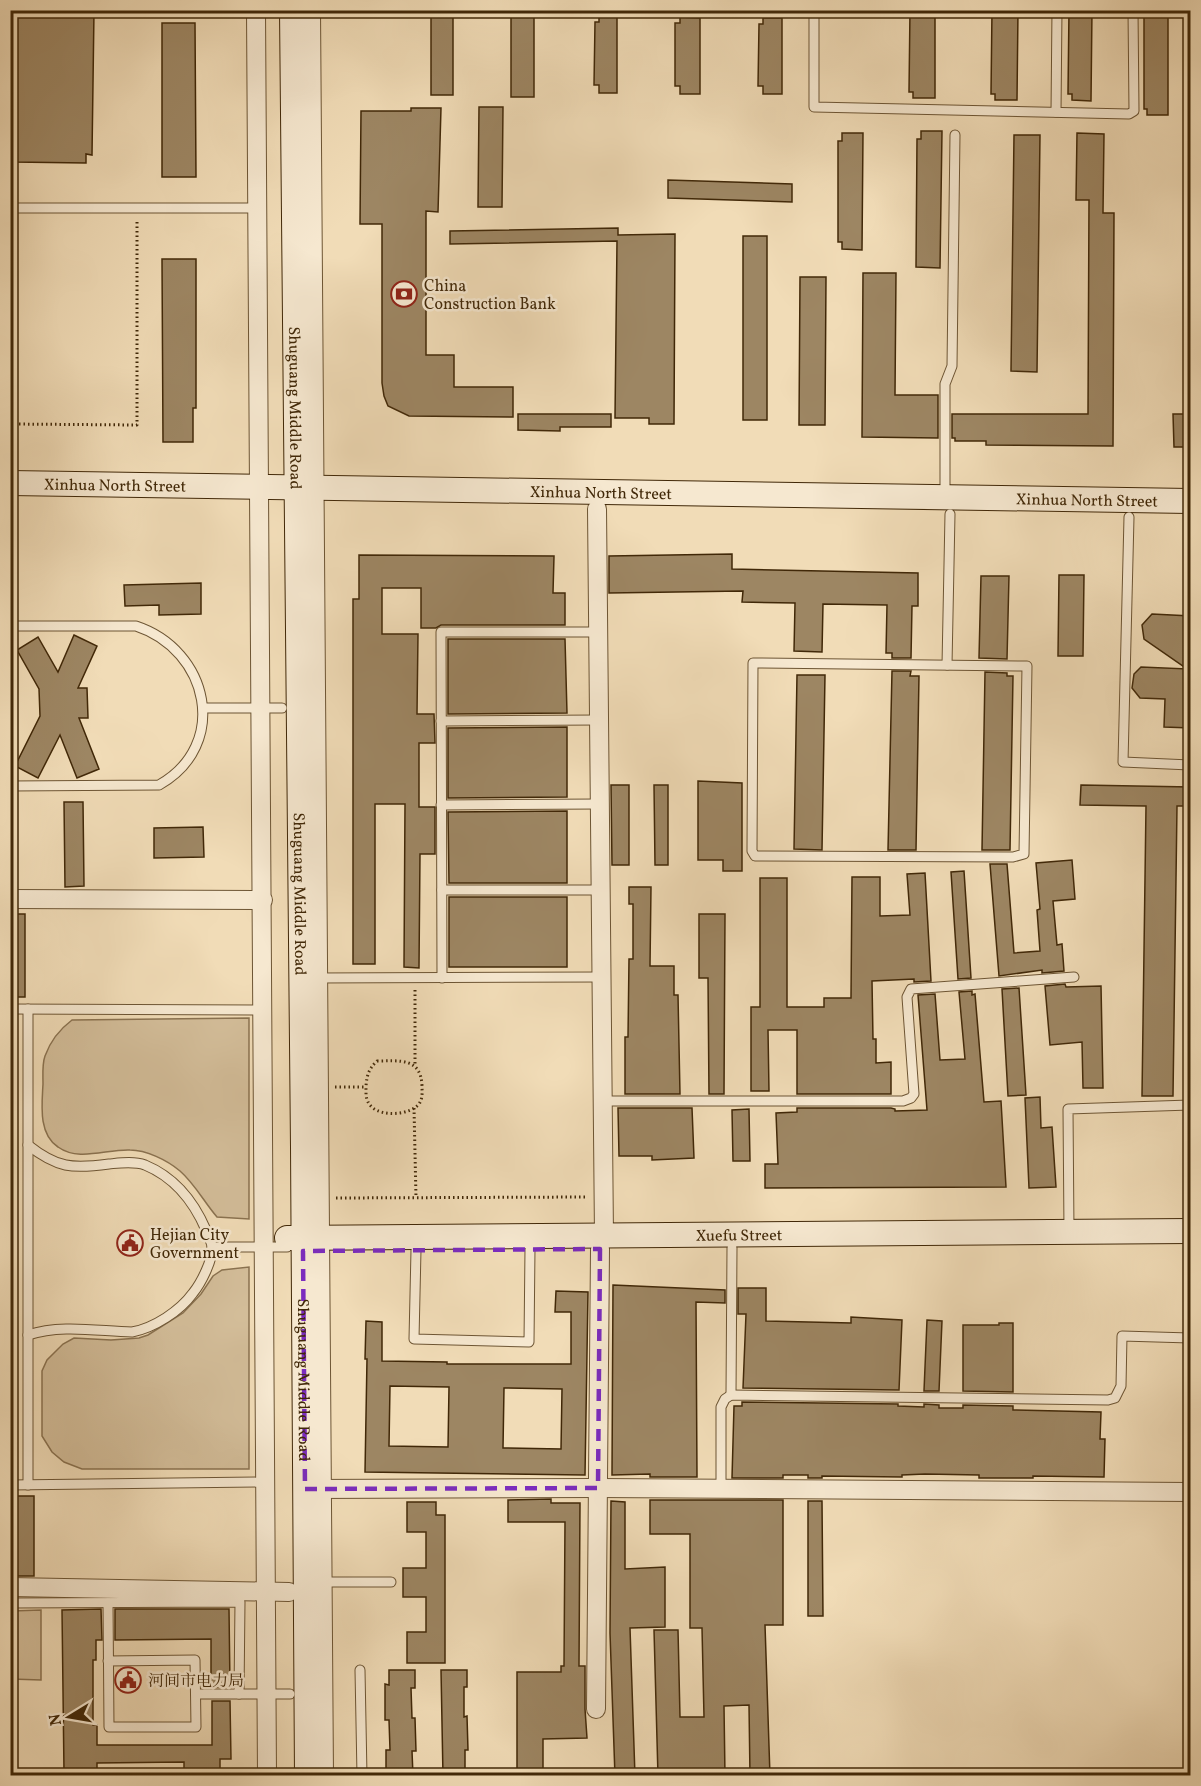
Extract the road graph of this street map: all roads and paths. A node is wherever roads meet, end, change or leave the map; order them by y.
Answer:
1 (256, 10) edge
2 (276, 10) edge
3 (292, 10) edge
4 (311, 10) edge
5 (814, 10) edge
6 (1057, 10) edge
7 (1133, 10) edge
8 (1056, 112) junction
9 (955, 135) dead end
10 (10, 208) edge
11 (258, 208) junction
12 (137, 217) dead end
13 (10, 424) edge
14 (10, 483) edge
15 (288, 496) junction
16 (10, 500) edge
17 (1191, 501) edge
18 (947, 506) junction
19 (597, 509) junction
20 (1129, 517) junction
21 (1191, 518) edge
22 (10, 626) edge
23 (598, 632) junction
24 (947, 665) junction
25 (204, 708) junction
26 (272, 708) junction
27 (599, 720) junction
28 (441, 721) junction
29 (1191, 765) edge
30 (10, 786) edge
31 (600, 804) junction
32 (441, 805) junction
33 (442, 890) junction
34 (601, 890) junction
35 (10, 899) edge
36 (263, 900) junction
37 (602, 977) junction
38 (1074, 977) dead end
39 (317, 978) junction
40 (414, 978) junction
41 (442, 978) junction
42 (10, 1009) edge
43 (28, 1009) junction
44 (262, 1010) junction
45 (415, 1066) junction
46 (318, 1087) junction
47 (366, 1087) junction
48 (603, 1101) junction
49 (1191, 1105) edge
50 (414, 1108) junction
51 (28, 1145) junction
52 (604, 1197) junction
53 (319, 1198) junction
54 (416, 1198) junction
55 (1191, 1231) edge
56 (1068, 1232) junction
57 (602, 1242) junction
58 (1191, 1244) edge
59 (296, 1245) junction
60 (212, 1247) junction
61 (732, 1248) junction
62 (530, 1249) junction
63 (416, 1250) junction
64 (28, 1335) junction
65 (1191, 1338) edge
66 (731, 1395) junction
67 (265, 1482) junction
68 (10, 1485) edge
69 (28, 1485) junction
70 (598, 1488) junction
71 (313, 1489) junction
72 (721, 1489) junction
73 (1191, 1492) edge
74 (322, 1582) junction
75 (391, 1582) dead end
76 (10, 1587) edge
77 (278, 1592) junction
78 (10, 1603) edge
79 (108, 1603) junction
80 (108, 1660) junction
81 (360, 1670) dead end
82 (196, 1694) junction
83 (239, 1694) junction
84 (278, 1694) junction
85 (596, 1709) dead end
86 (267, 1776) edge
87 (290, 1776) edge
88 (306, 1776) edge
89 (324, 1776) edge
90 (362, 1776) edge

1 - 11 street
2 - 15 main road, Shuguang Middle Road
3 - 15 main road, Shuguang Middle Road
4 - 15 street
5 - 8 lane
6 - 8 lane
7 - 8 lane
9 - 18 lane
10 - 11 lane
11 - 15 street
12 - 13 path
14 - 15 main road, Xinhua North Street
15 - 16 main road, Xinhua North Street
15 - 18 main road, Xinhua North Street
15 - 19 main road, Xinhua North Street
15 - 26 main road, Shuguang Middle Road
15 - 39 street
15 - 59 main road, Shuguang Middle Road
17 - 18 main road, Xinhua North Street
18 - 19 main road, Xinhua North Street
18 - 20 main road, Xinhua North Street
18 - 24 lane
19 - 23 street
20 - 21 main road, Xinhua North Street
20 - 29 lane
22 - 25 lane
23 - 27 street
23 - 28 lane
24 - 24 lane
25 - 26 lane
25 - 30 lane
26 - 36 street
26 - 59 main road, Shuguang Middle Road
27 - 28 lane
27 - 31 street
28 - 32 lane
31 - 32 lane
31 - 34 street
32 - 33 lane
33 - 34 lane
33 - 41 lane
34 - 37 street
35 - 36 street
36 - 44 street
37 - 41 lane
37 - 48 street
38 - 48 lane
39 - 40 lane
39 - 46 street
40 - 41 lane
40 - 45 path
42 - 43 lane
43 - 44 lane
43 - 51 lane
44 - 59 street
45 - 47 path
45 - 50 path
46 - 47 path
46 - 53 street
47 - 50 path
48 - 52 street
49 - 56 lane
50 - 54 path
51 - 60 lane
51 - 64 lane
52 - 54 path
52 - 57 street
53 - 54 path
53 - 59 street
55 - 56 main road, Xuefu Street
56 - 57 main road, Xuefu Street
57 - 59 main road, Xuefu Street
57 - 61 main road, Xuefu Street
57 - 62 main road, Xuefu Street
57 - 70 street
58 - 61 main road, Xuefu Street
59 - 60 lane
59 - 63 main road, Xuefu Street
59 - 67 street
59 - 71 main road, Shuguang Middle Road
59 - 77 main road, Shuguang Middle Road
60 - 64 lane
61 - 66 lane
62 - 63 main road, Xuefu Street
62 - 63 lane
64 - 69 lane
65 - 66 lane
66 - 72 lane
67 - 69 lane
67 - 77 street
68 - 69 lane
70 - 71 street
70 - 72 street
70 - 85 street
71 - 74 street
71 - 88 main road, Shuguang Middle Road
72 - 73 street
74 - 75 lane
74 - 89 street
76 - 77 street
77 - 84 main road, Shuguang Middle Road
78 - 79 lane
79 - 80 lane
79 - 83 lane
80 - 82 lane
80 - 82 lane
81 - 90 lane
82 - 83 lane
83 - 84 lane
84 - 86 street
84 - 87 main road, Shuguang Middle Road

